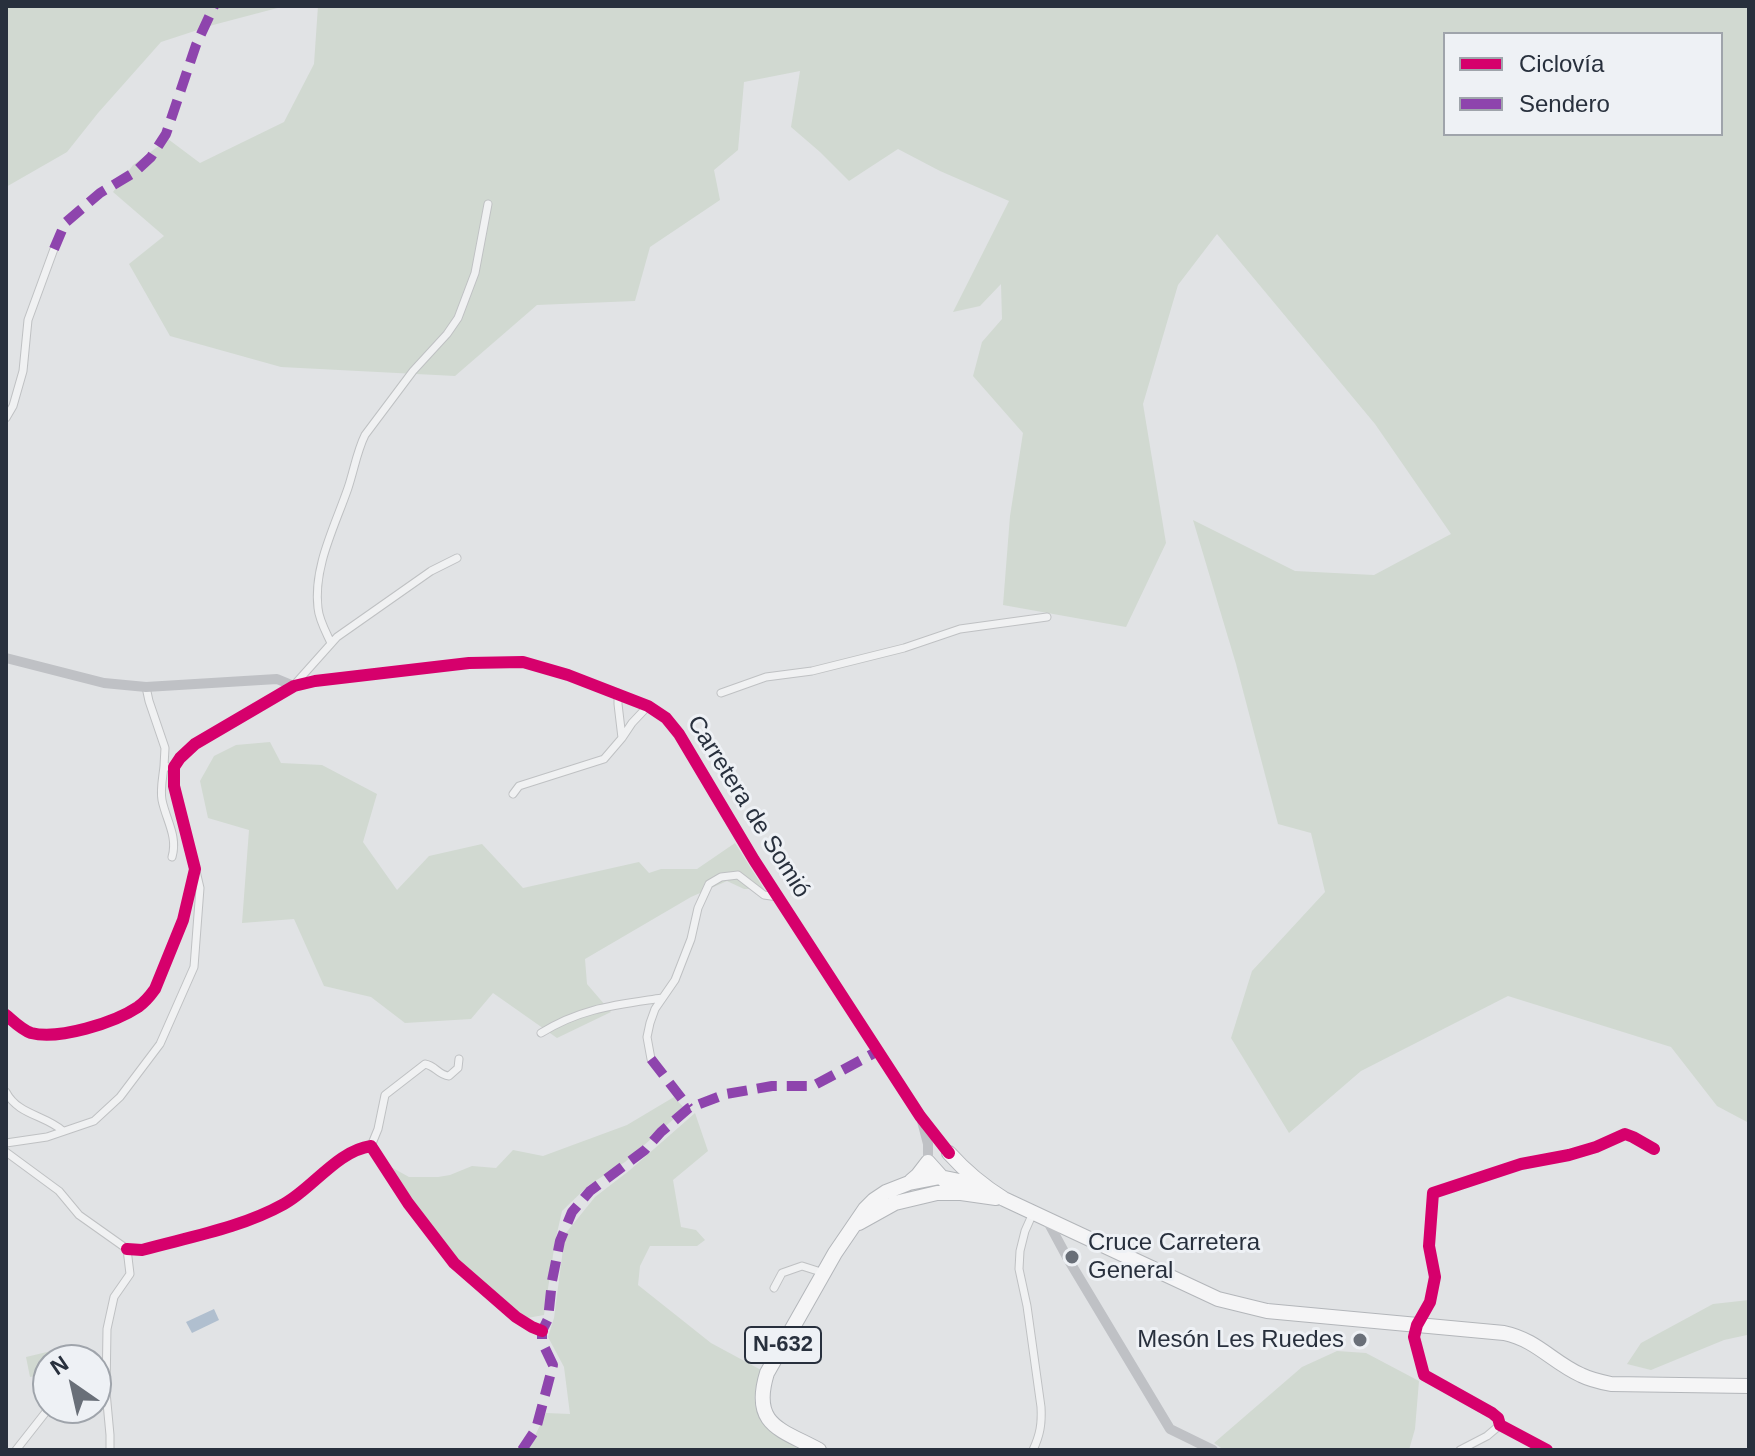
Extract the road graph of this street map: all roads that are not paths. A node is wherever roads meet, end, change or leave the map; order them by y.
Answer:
1 (488, 204) dead end
2 (54, 249) dead end
3 (6, 418) edge
4 (457, 558) dead end
5 (1047, 617) dead end
6 (331, 643) junction
7 (6, 658) edge
8 (294, 686) junction
9 (146, 687) junction
10 (618, 693) junction
11 (721, 693) dead end
12 (648, 706) junction
13 (622, 738) junction
14 (169, 767) junction
15 (513, 794) dead end
16 (172, 857) dead end
17 (195, 869) junction
18 (778, 897) junction
19 (662, 998) junction
20 (6, 1015) edge
21 (541, 1033) dead end
22 (459, 1059) dead end
23 (651, 1059) dead end
24 (6, 1092) edge
25 (920, 1116) junction
26 (63, 1131) junction
27 (6, 1143) edge
28 (371, 1146) junction
29 (1654, 1149) dead end
30 (6, 1152) edge
31 (949, 1153) junction
32 (928, 1162) junction
33 (940, 1177) junction
34 (909, 1183) junction
35 (984, 1187) junction
36 (961, 1193) junction
37 (1004, 1199) junction
38 (895, 1203) junction
39 (1040, 1216) junction
40 (855, 1225) junction
41 (127, 1249) junction
42 (824, 1273) junction
43 (774, 1288) dead end
44 (1417, 1325) junction
45 (542, 1331) dead end
46 (107, 1344) edge
47 (1749, 1386) edge
48 (36, 1424) edge
49 (109, 1424) edge
50 (1500, 1425) junction
51 (16, 1450) edge
52 (110, 1450) edge
53 (819, 1450) edge
54 (1033, 1450) edge
55 (1213, 1450) edge
56 (1460, 1450) edge
57 (1547, 1450) edge

1 - 6 street
2 - 3 street
4 - 6 street
5 - 11 street
6 - 8 street
7 - 9 street
8 - 9 street
8 - 10 street, Carretera de Somió
8 - 14 street, Carretera de Somió
9 - 14 street
10 - 12 street, Carretera de Somió
10 - 13 street
12 - 13 street
12 - 18 street, Carretera de Somió
13 - 15 street
14 - 16 street
14 - 17 street
17 - 20 street
17 - 26 street
18 - 19 street
18 - 25 street, Carretera de Somió
19 - 21 street
19 - 23 street
22 - 28 street
24 - 26 street
25 - 31 street, Carretera de Somió
25 - 32 street
26 - 27 street
28 - 41 street
28 - 45 street
29 - 44 street
30 - 41 street
31 - 33 highway
31 - 35 highway
32 - 33 highway
32 - 34 highway
33 - 34 highway, N-632
33 - 35 highway, N-632
33 - 36 highway
33 - 38 highway
34 - 40 highway, N-632
35 - 37 highway, N-632
36 - 37 highway, N-632
36 - 38 highway, N-632
37 - 39 highway, N-632
38 - 40 highway, N-632
39 - 44 highway, N-632
39 - 54 street
39 - 55 street
40 - 42 highway, N-632
41 - 46 street
42 - 43 street
42 - 53 highway, N-632
44 - 47 highway, N-632
44 - 50 street
48 - 51 street
49 - 52 street
50 - 56 street
50 - 57 street

